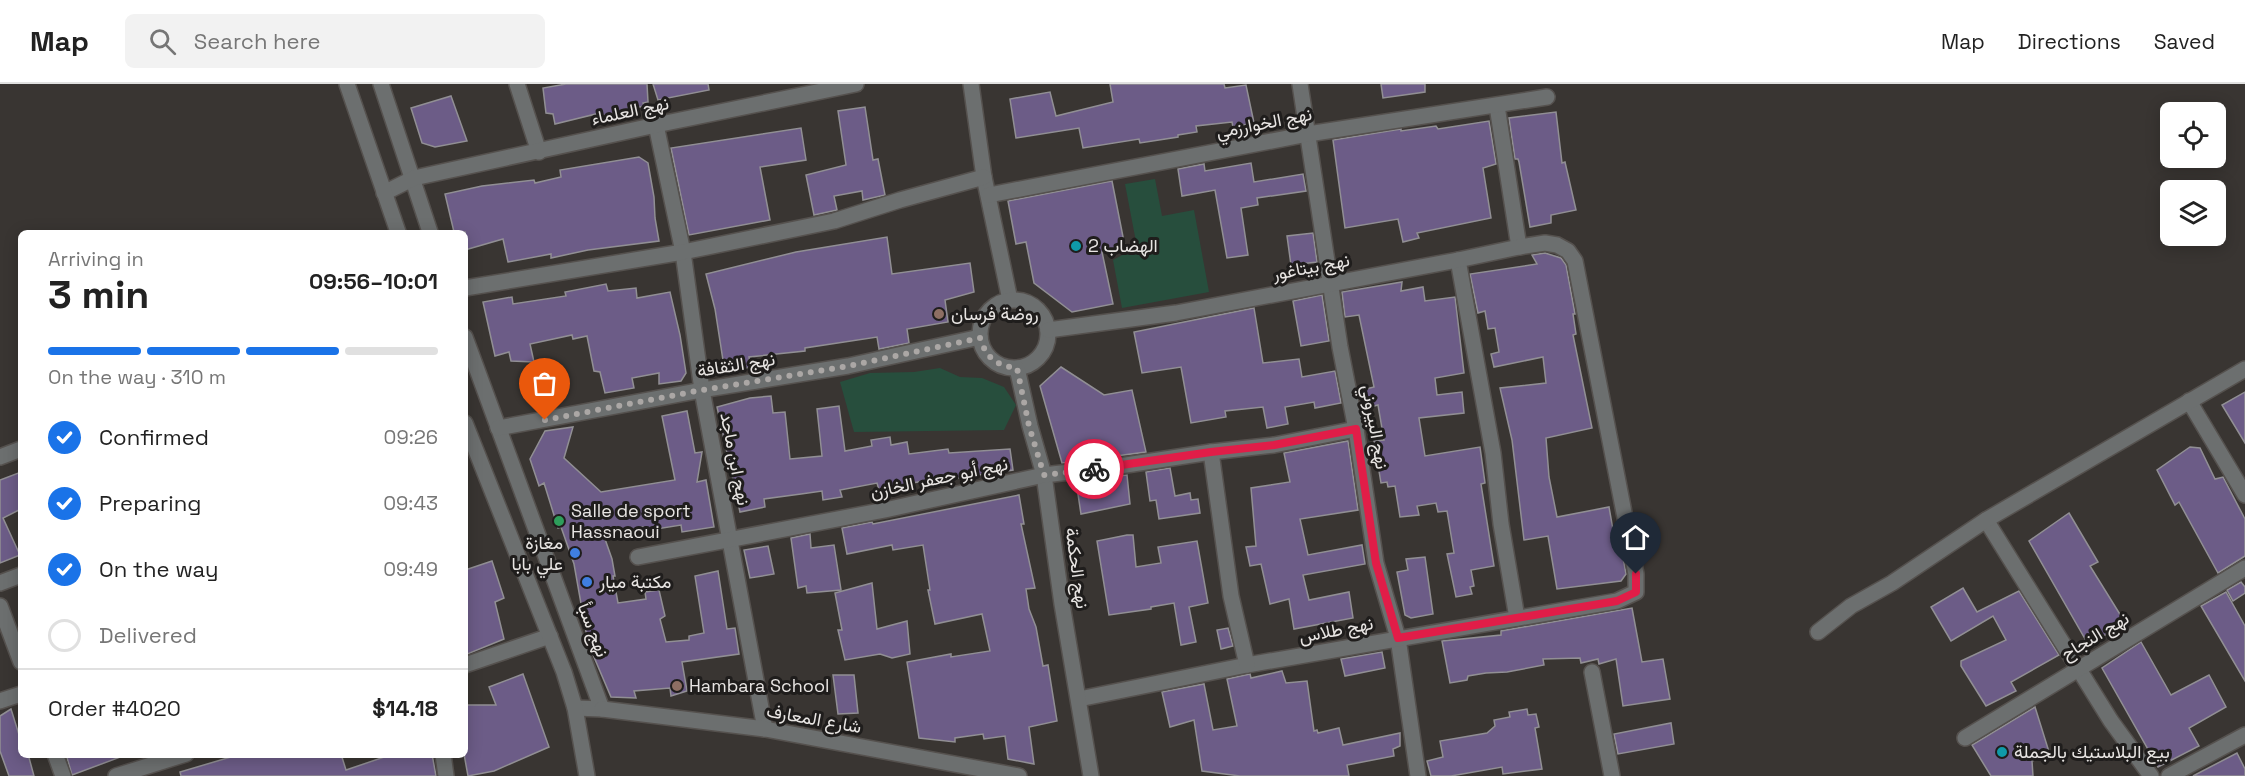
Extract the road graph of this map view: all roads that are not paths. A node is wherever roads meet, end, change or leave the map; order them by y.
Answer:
1 (347, 84) edge
2 (381, 84) edge
3 (518, 84) edge
4 (856, 84) edge
5 (971, 84) edge
6 (1300, 84) edge
7 (1547, 97) dead end
8 (1497, 106) junction
9 (656, 125) junction
10 (1308, 134) junction
11 (539, 152) junction
12 (984, 177) junction
13 (414, 178) junction
14 (384, 193) junction
15 (989, 195) junction
16 (397, 230) edge
17 (429, 230) edge
18 (1519, 247) junction
19 (683, 252) junction
20 (1458, 260) junction
21 (1332, 283) junction
22 (468, 288) edge
23 (1010, 300) junction
24 (1048, 330) junction
25 (980, 338) junction
26 (468, 345) edge
27 (1017, 368) junction
28 (2245, 369) edge
29 (702, 390) junction
30 (2189, 401) junction
31 (498, 428) junction
32 (1356, 429) junction
33 (468, 431) edge
34 (18, 450) edge
35 (1211, 452) junction
36 (0, 457) edge
37 (1044, 475) junction
38 (2245, 495) edge
39 (1986, 520) junction
40 (730, 539) junction
41 (638, 557) dead end
42 (2245, 568) edge
43 (18, 576) edge
44 (0, 583) edge
45 (1636, 592) joint
46 (0, 606) edge
47 (1517, 618) junction
48 (1818, 632) dead end
49 (550, 636) junction
50 (1398, 638) junction
51 (18, 654) edge
52 (468, 664) edge
53 (1247, 665) junction
54 (2078, 669) junction
55 (1592, 672) dead end
56 (18, 695) edge
57 (1079, 699) junction
58 (0, 701) edge
59 (575, 708) junction
60 (602, 709) junction
61 (765, 729) junction
62 (2245, 735) edge
63 (1965, 738) dead end
64 (56, 758) edge
65 (173, 758) edge
66 (444, 758) edge
67 (63, 776) edge
68 (116, 776) edge
69 (446, 776) edge
70 (587, 776) edge
71 (1018, 776) edge
72 (1091, 776) edge
73 (1418, 776) edge
74 (1612, 776) edge
75 (2151, 776) edge
76 (2169, 776) edge

1 - 14 street
2 - 13 street
3 - 11 street
4 - 9 street, نهج العلماء
5 - 12 street
6 - 10 street, نهج البيروني
7 - 8 street, نهج الخوارزمي
8 - 10 street, نهج الخوارزمي
8 - 18 street
9 - 11 street, نهج العلماء
9 - 19 street, نهج ابن ماجد
10 - 15 street, نهج الخوارزمي
10 - 21 street, نهج البيروني
11 - 13 street, نهج العلماء
12 - 15 street
12 - 19 street
13 - 14 street, نهج العلماء
13 - 17 street
14 - 16 street
15 - 23 street
18 - 20 street, نهج بيتاغور
18 - 45 street, نهج بيتاغور
19 - 22 street
19 - 29 street, نهج ابن ماجد
20 - 21 street, نهج بيتاغور
20 - 47 street
21 - 24 street, نهج بيتاغور
21 - 32 street, نهج البيروني
23 - 24 street
23 - 25 street
24 - 27 street
25 - 27 street
25 - 29 street, نهج الثقافة
26 - 31 street, نهج سبأ
27 - 37 street, نهج الحكمة
28 - 30 street
29 - 31 street, نهج الثقافة
29 - 40 street, نهج ابن ماجد
30 - 38 street
30 - 39 street
31 - 60 street, نهج سبأ
32 - 35 street, نهج أبو جعفر الخازن
32 - 50 street, نهج البيروني
33 - 49 street
34 - 36 street
35 - 37 street, نهج أبو جعفر الخازن
35 - 53 street
37 - 40 street, نهج أبو جعفر الخازن
37 - 57 street, نهج الحكمة
39 - 48 street
39 - 54 street
40 - 41 street, نهج أبو جعفر الخازن
40 - 61 street, نهج ابن ماجد
42 - 54 street, نهج النجاح
43 - 44 street
45 - 47 street, نهج طلاس
46 - 51 street
47 - 50 street, نهج طلاس
49 - 52 street
49 - 59 street
50 - 53 street, نهج طلاس
50 - 73 street, نهج البيروني
53 - 57 street, نهج طلاس
54 - 63 street, نهج النجاح
54 - 75 street
55 - 74 street
56 - 58 street
57 - 72 street, نهج الحكمة
59 - 60 street
59 - 70 street
60 - 61 street, شارع المعارف
61 - 71 street, شارع المعارف
62 - 76 street
64 - 67 street
65 - 68 street
66 - 69 street

